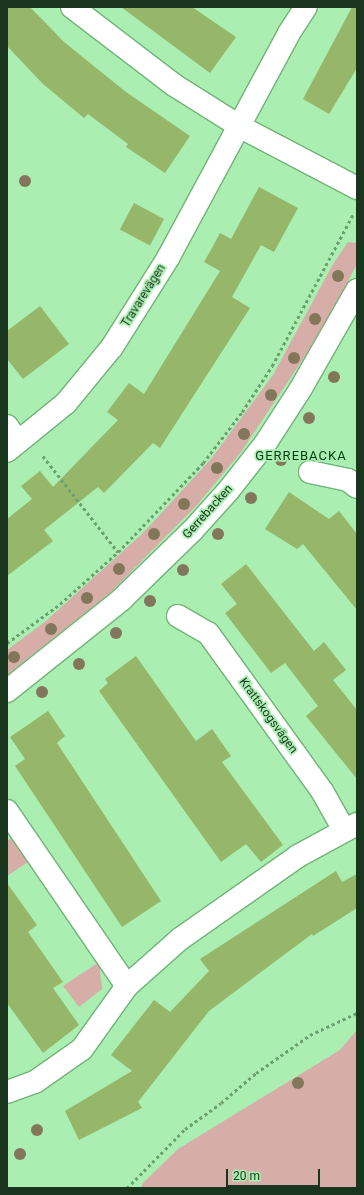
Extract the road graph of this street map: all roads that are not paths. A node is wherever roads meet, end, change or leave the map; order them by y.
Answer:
1 (72, 7) edge
2 (306, 7) edge
3 (238, 126) junction
4 (357, 188) edge
5 (357, 290) edge
6 (15, 438) edge
7 (310, 472) dead end
8 (357, 487) edge
9 (178, 616) dead end
10 (7, 691) edge
11 (7, 811) edge
12 (350, 827) edge
13 (127, 986) junction
14 (7, 1092) edge

1 - 3 street
2 - 3 street, Travarevägen
3 - 4 street
3 - 6 street, Travarevägen
5 - 10 street, Gerrebacken
7 - 8 street
9 - 12 street, Krattskogsvägen
11 - 13 street
12 - 13 street, Krattskogsvägen
13 - 14 street, Krattskogsvägen

